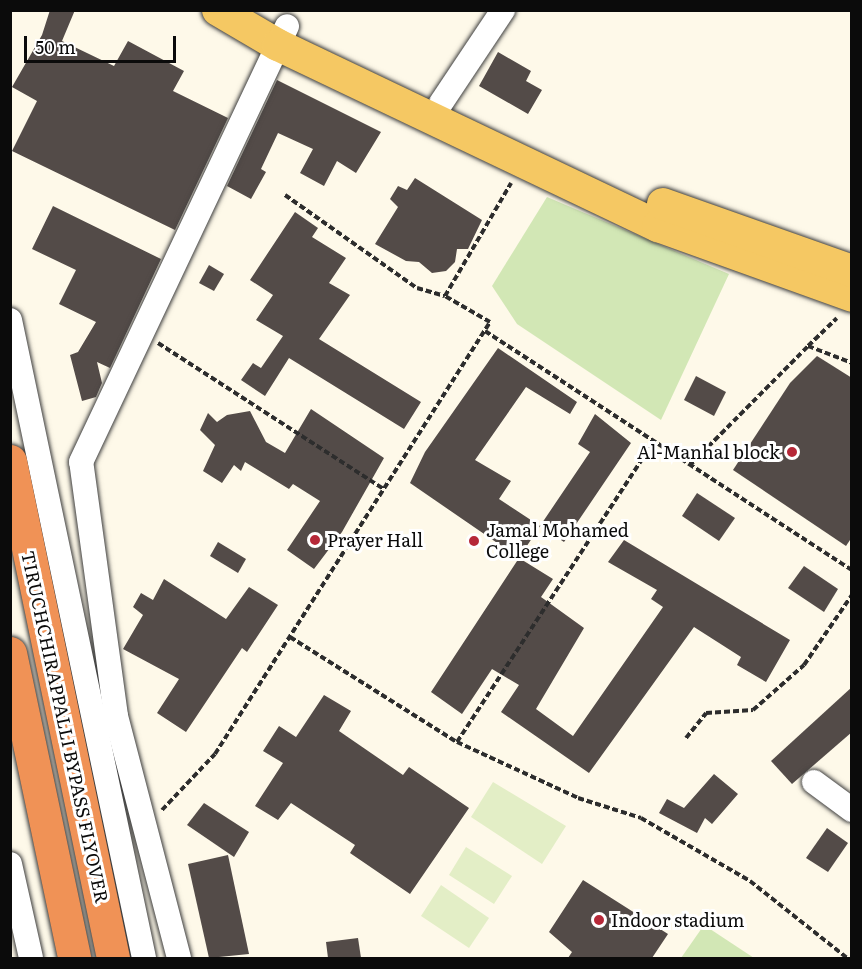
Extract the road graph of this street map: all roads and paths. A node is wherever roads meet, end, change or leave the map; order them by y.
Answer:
1 (218, 10) edge
2 (259, 10) edge
3 (503, 10) edge
4 (283, 35) junction
5 (441, 102) junction
6 (512, 152) junction
7 (285, 195) dead end
8 (850, 287) edge
9 (445, 296) junction
10 (10, 320) edge
11 (485, 331) junction
12 (142, 333) junction
13 (808, 346) junction
14 (852, 363) edge
15 (653, 443) junction
16 (10, 461) edge
17 (689, 466) junction
18 (384, 489) junction
19 (852, 570) edge
20 (852, 595) edge
21 (290, 637) junction
22 (10, 652) edge
23 (686, 738) dead end
24 (457, 742) junction
25 (814, 783) dead end
26 (852, 810) edge
27 (145, 828) junction
28 (10, 864) edge
29 (17, 925) edge
30 (31, 958) edge
31 (74, 958) edge
32 (112, 958) edge
33 (144, 958) edge
34 (179, 958) edge
35 (847, 958) edge

1 - 4 main road
2 - 4 main road
3 - 5 street
4 - 5 main road
4 - 6 main road
4 - 12 street
5 - 6 main road
6 - 8 main road
6 - 9 path
7 - 9 path
8 - 13 path
9 - 11 path
10 - 33 street
11 - 15 path
11 - 18 path
12 - 18 path
12 - 27 street
13 - 14 path
13 - 17 path
15 - 17 path
15 - 24 path
16 - 32 highway, TIRUCHCHIRAPPALLI BYPASS FLYOVER
17 - 19 path
18 - 21 path
20 - 23 path
21 - 24 path
21 - 27 path
22 - 31 highway
24 - 35 path
25 - 26 street
27 - 34 street
28 - 29 street
29 - 30 street

